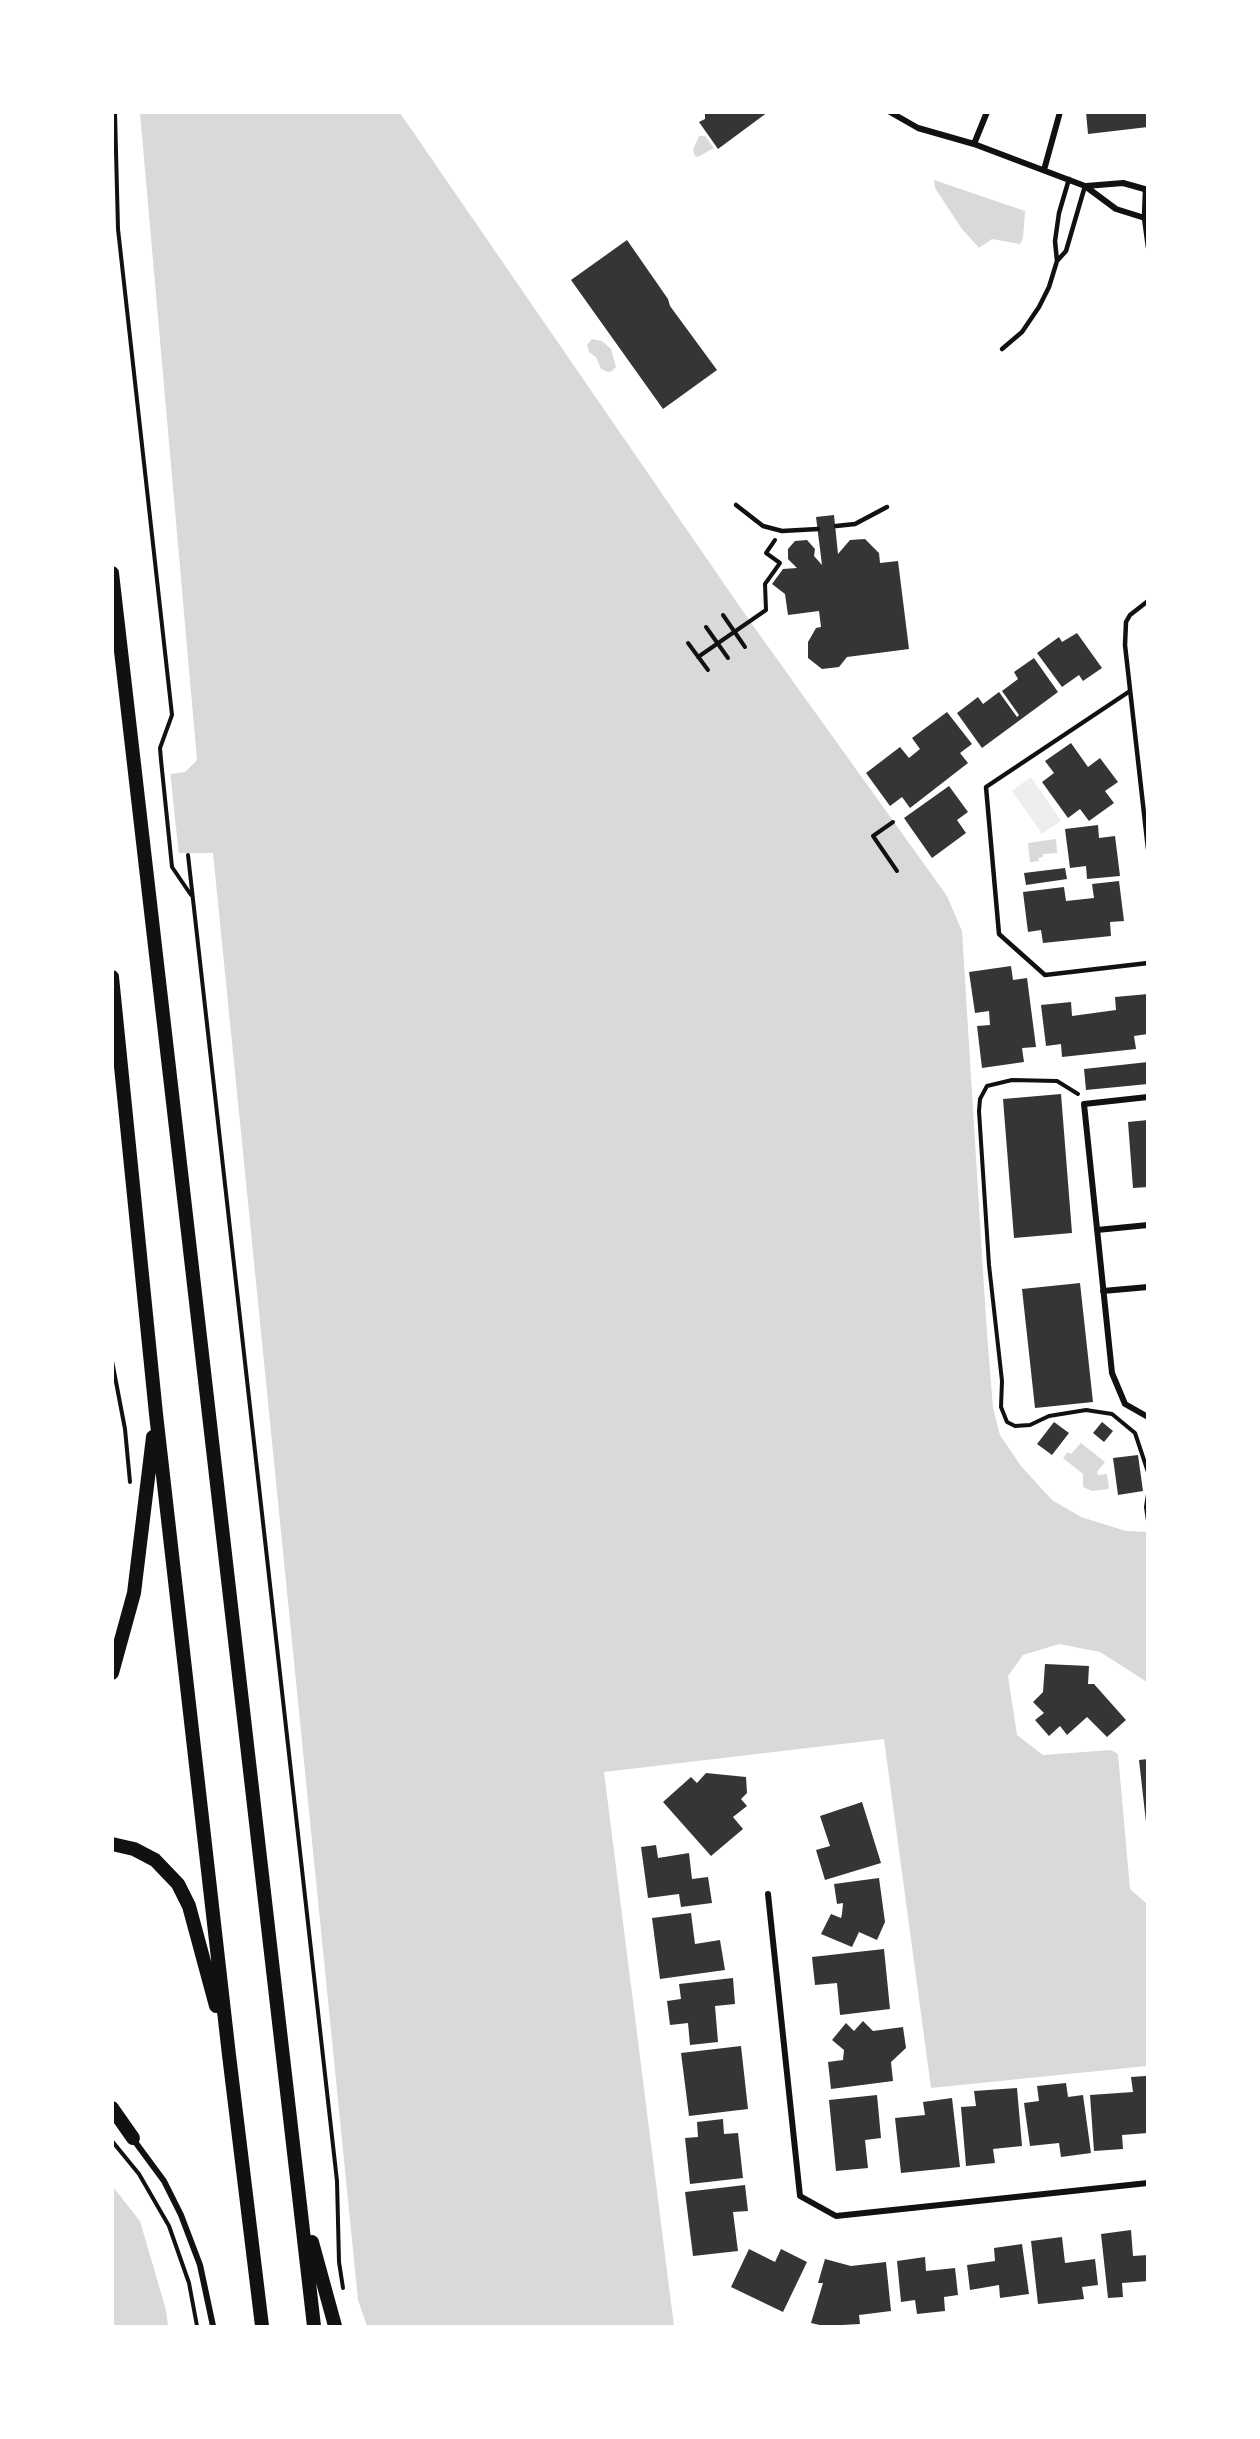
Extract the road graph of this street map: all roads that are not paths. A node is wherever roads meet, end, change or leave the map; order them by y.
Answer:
1 (890, 112) edge
2 (987, 112) edge
3 (1060, 112) edge
4 (974, 144) junction
5 (1044, 170) junction
6 (1069, 179) junction
7 (1085, 186) junction
8 (1146, 190) edge
9 (1146, 219) edge
10 (1148, 249) edge
11 (1057, 261) junction
12 (1002, 350) dead end
13 (736, 505) dead end
14 (887, 507) dead end
15 (836, 526) dead end
16 (818, 529) dead end
17 (112, 573) edge
18 (1148, 601) edge
19 (1130, 691) junction
20 (1148, 849) edge
21 (1148, 963) edge
22 (112, 977) edge
23 (1148, 1097) edge
24 (1148, 1225) edge
25 (1097, 1230) junction
26 (1148, 1287) edge
27 (1104, 1291) junction
28 (156, 1414) junction
29 (1148, 1417) edge
30 (112, 1673) edge
31 (112, 1844) edge
32 (768, 1894) dead end
33 (229, 2055) junction
34 (112, 2108) edge
35 (112, 2117) edge
36 (133, 2138) junction
37 (1148, 2183) edge
38 (300, 2190) junction
39 (213, 2326) edge
40 (262, 2326) edge
41 (314, 2326) edge
42 (335, 2326) edge

1 - 4 street
2 - 4 street
3 - 5 street
4 - 5 street
5 - 6 street
6 - 7 street
6 - 11 lane
7 - 8 street
7 - 9 street
7 - 11 lane
8 - 9 lane
9 - 10 lane
11 - 12 lane
13 - 16 lane
14 - 15 lane
17 - 38 highway
18 - 19 lane
19 - 20 lane
19 - 21 lane
22 - 28 highway
23 - 25 street
24 - 25 street
25 - 27 street
26 - 27 street
27 - 29 street
28 - 30 highway
28 - 33 highway
31 - 33 highway
32 - 37 street
33 - 40 highway
34 - 36 highway
35 - 36 highway
36 - 39 street
38 - 41 highway
38 - 42 highway

